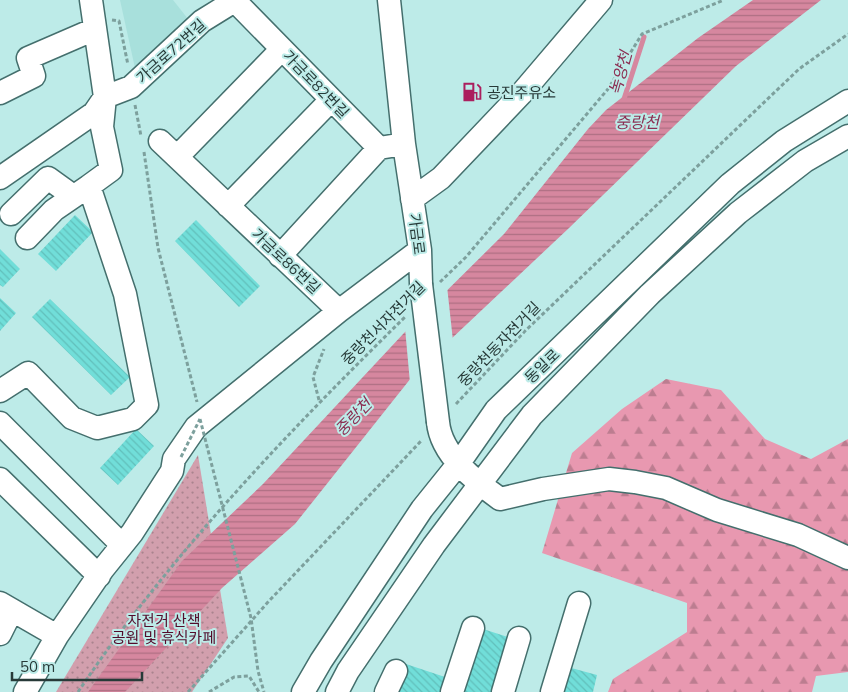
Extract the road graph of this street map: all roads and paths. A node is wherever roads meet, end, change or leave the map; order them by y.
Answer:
1 (388, 0) edge
2 (601, 0) edge
3 (724, 0) edge
4 (228, 2) edge
5 (718, 2) edge
6 (93, 15) edge
7 (848, 34) edge
8 (282, 49) junction
9 (131, 87) junction
10 (0, 93) edge
11 (105, 97) junction
12 (331, 100) junction
13 (848, 101) edge
14 (848, 136) edge
15 (160, 141) dead end
16 (404, 144) junction
17 (379, 148) junction
18 (177, 157) junction
19 (0, 178) edge
20 (81, 191) junction
21 (412, 199) junction
22 (228, 206) junction
23 (11, 214) dead end
24 (27, 238) dead end
25 (420, 250) junction
26 (280, 256) junction
27 (430, 284) junction
28 (410, 311) dead end
29 (339, 312) junction
30 (326, 344) dead end
31 (2, 388) edge
32 (319, 401) junction
33 (197, 405) dead end
34 (199, 412) dead end
35 (200, 419) junction
36 (0, 423) edge
37 (438, 423) junction
38 (181, 457) dead end
39 (459, 463) junction
40 (0, 479) edge
41 (479, 484) junction
42 (122, 545) junction
43 (848, 558) edge
44 (99, 576) junction
45 (578, 603) dead end
46 (6, 606) edge
47 (473, 628) dead end
48 (0, 634) edge
49 (57, 636) junction
50 (519, 638) dead end
51 (396, 671) dead end
52 (25, 692) edge
53 (78, 692) edge
54 (188, 692) edge
55 (209, 692) edge
56 (259, 692) edge
57 (264, 692) edge
58 (303, 692) edge
59 (337, 692) edge
60 (386, 692) edge
61 (452, 692) edge
62 (503, 692) edge
63 (552, 692) edge

1 - 16 street, 가금로
2 - 21 street
3 - 5 path, 중랑천서자전거길
4 - 8 street, 가금로82번길
4 - 9 street, 가금로72번길
5 - 27 path, 중랑천서자전거길
6 - 9 path
6 - 10 street
6 - 11 street
7 - 37 path, 중랑천동자전거길
8 - 12 street, 가금로82번길
8 - 18 street
9 - 11 street, 가금로72번길
9 - 33 path
11 - 19 street
11 - 20 street
12 - 17 street, 가금로82번길
12 - 22 street
13 - 39 street, 동일로
14 - 41 street, 동일로
15 - 18 street, 가금로86번길
16 - 17 street
16 - 21 street, 가금로
17 - 26 street
18 - 22 street, 가금로86번길
20 - 23 street
20 - 24 street
20 - 31 street
21 - 25 street, 가금로
22 - 26 street, 가금로86번길
25 - 27 street, 가금로
25 - 29 street
26 - 29 street, 가금로86번길
27 - 37 street, 가금로, bridge
28 - 32 path, 중랑천서자전거길
29 - 42 street
30 - 32 path
32 - 53 path, 중랑천서자전거길
34 - 35 path
35 - 38 path, bridge
35 - 57 path, bridge
36 - 42 street
37 - 39 street, 가금로
37 - 54 path, 중랑천동자전거길
39 - 41 street, 가금로
39 - 58 street, 동일로
40 - 44 street
41 - 43 street, 가금로
41 - 59 street, 동일로
42 - 44 street
44 - 49 street
45 - 63 street
46 - 48 street
46 - 49 street
47 - 61 street
49 - 52 street
50 - 62 street
51 - 60 street
55 - 56 path

